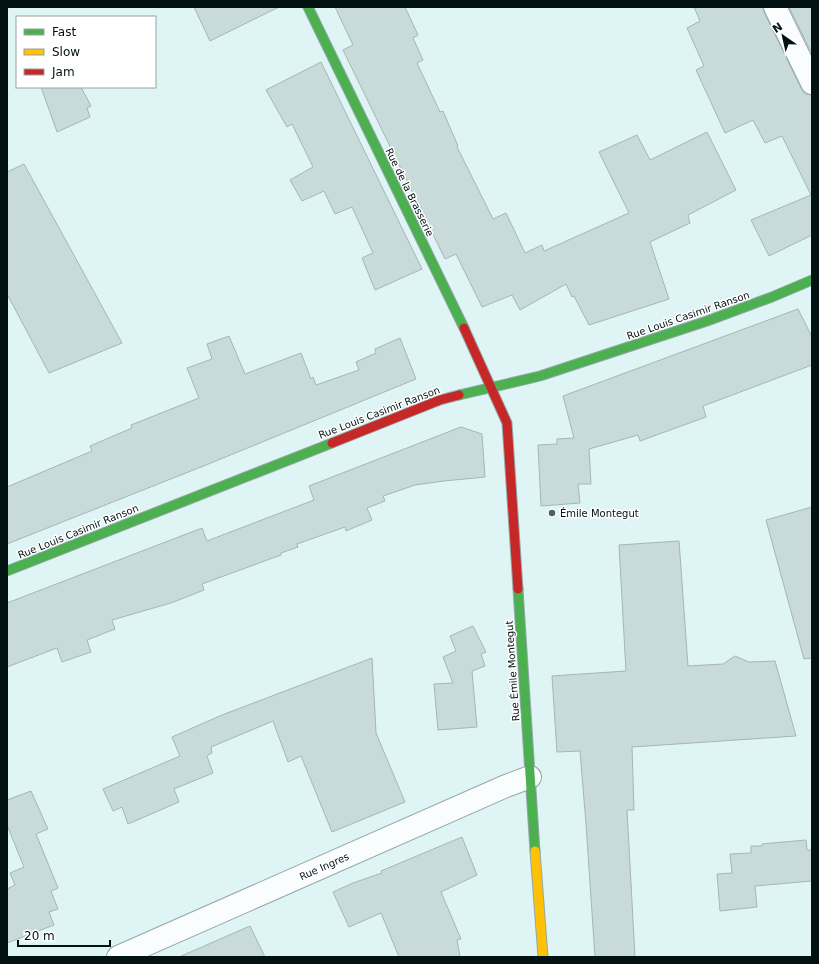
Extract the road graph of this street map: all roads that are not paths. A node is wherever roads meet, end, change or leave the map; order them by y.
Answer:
1 (308, 7) edge
2 (775, 7) edge
3 (812, 83) edge
4 (812, 280) edge
5 (492, 387) junction
6 (7, 571) edge
7 (530, 777) junction
8 (118, 957) edge
9 (543, 957) edge

1 - 5 street, Rue de la Brasserie
2 - 3 street
4 - 5 street, Rue Louis Casimir Ranson
5 - 6 street, Rue Louis Casimir Ranson
5 - 7 street, Rue Émile Montegut
7 - 8 street, Rue Ingres
7 - 9 street, Rue Émile Montegut

